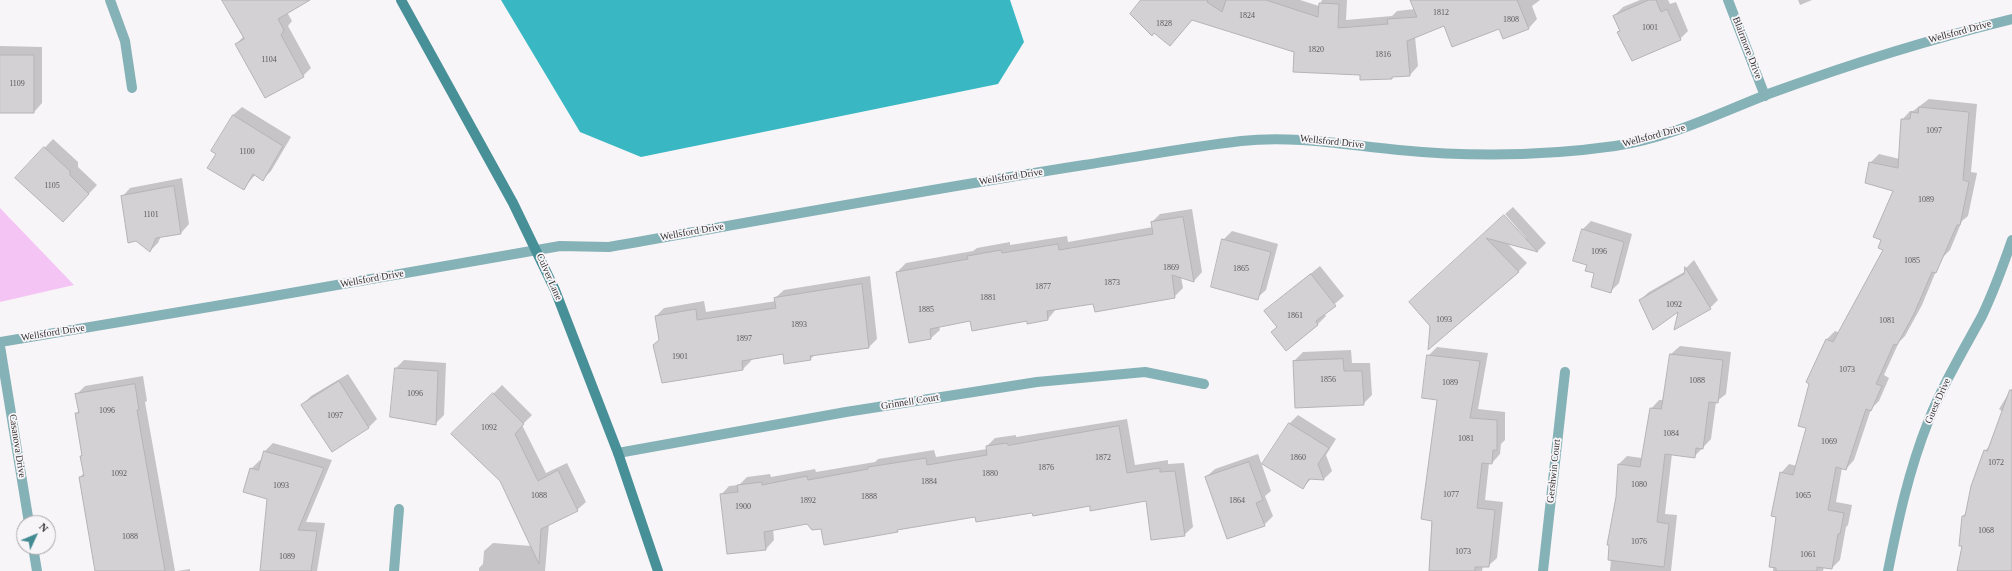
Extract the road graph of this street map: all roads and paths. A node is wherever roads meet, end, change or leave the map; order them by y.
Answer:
1 (110, 0) edge
2 (401, 0) edge
3 (1728, 0) edge
4 (2012, 19) edge
5 (132, 88) dead end
6 (1765, 96) junction
7 (2012, 240) edge
8 (537, 249) junction
9 (0, 342) edge
10 (0, 346) edge
11 (1564, 372) dead end
12 (1204, 384) dead end
13 (618, 453) junction
14 (399, 509) dead end
15 (28, 515) edge
16 (34, 555) edge
17 (37, 571) edge
18 (394, 571) edge
19 (658, 571) edge
20 (1543, 571) edge
21 (1888, 571) edge

1 - 5 street
2 - 8 street, Culver Lane
3 - 6 street, Blairmore Drive
4 - 6 street, Wellsford Drive
6 - 8 street, Wellsford Drive
7 - 21 street, Guest Drive
8 - 9 street, Wellsford Drive
8 - 13 street, Culver Lane
10 - 15 street, Casanova Drive
11 - 20 street, Gershwin Court
12 - 13 street, Grinnell Court
13 - 19 street, Culver Lane
14 - 18 street
16 - 17 street

